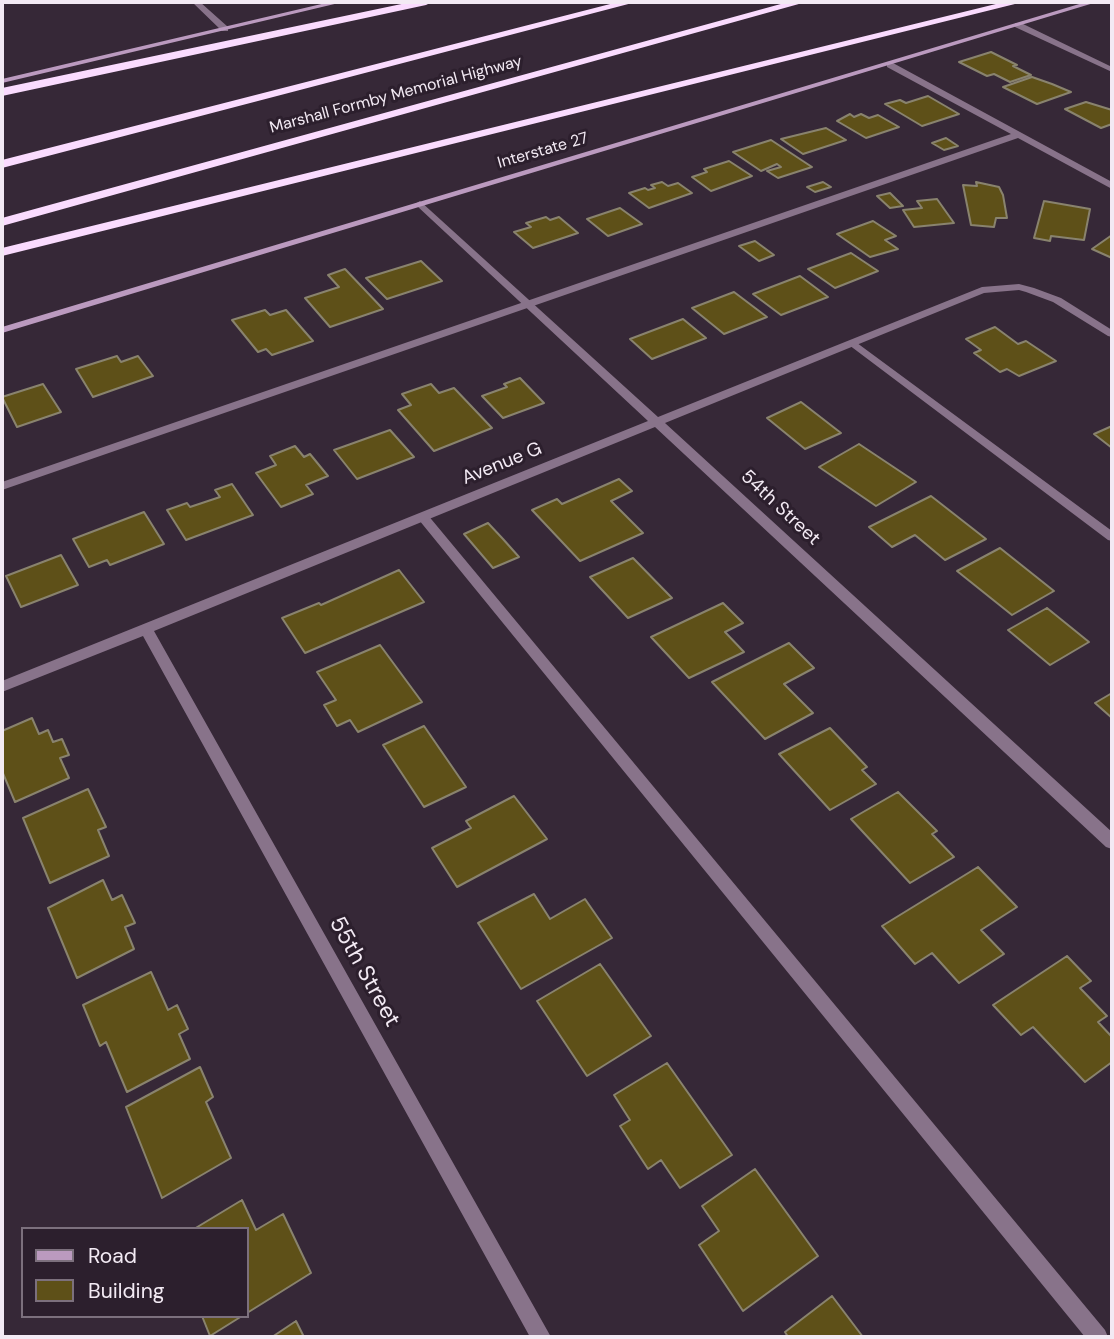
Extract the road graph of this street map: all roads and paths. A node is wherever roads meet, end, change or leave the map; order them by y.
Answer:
1 (196, 2) edge
2 (339, 2) edge
3 (426, 2) edge
4 (630, 2) edge
5 (800, 2) edge
6 (1017, 2) edge
7 (1094, 2) edge
8 (1018, 25) junction
9 (225, 29) junction
10 (890, 65) junction
11 (1112, 70) edge
12 (2, 81) edge
13 (2, 92) edge
14 (1018, 135) junction
15 (2, 164) edge
16 (1112, 186) edge
17 (419, 204) junction
18 (2, 222) edge
19 (2, 251) edge
20 (529, 304) junction
21 (2, 330) edge
22 (1112, 334) edge
23 (853, 343) junction
24 (658, 422) junction
25 (2, 486) edge
26 (423, 517) junction
27 (1112, 537) edge
28 (146, 629) junction
29 (2, 687) edge
30 (1112, 842) edge
31 (541, 1337) edge
32 (1098, 1337) edge

1 - 9 street
2 - 9 main road
3 - 13 highway
4 - 15 highway, Marshall Formby Memorial Highway
5 - 18 highway, Marshall Formby Memorial Highway
6 - 19 highway
7 - 8 main road, Interstate 27
8 - 10 main road, Interstate 27
8 - 11 street
9 - 12 main road
10 - 14 street
10 - 17 main road, Interstate 27
14 - 16 street
14 - 20 street
17 - 20 street, 54th Street
17 - 21 main road, Interstate 27
20 - 24 street, 54th Street
20 - 25 street
22 - 23 street, Avenue G
23 - 24 street, Avenue G
23 - 27 street
24 - 26 street, Avenue G
24 - 30 street, 54th Street
26 - 28 street, Avenue G
26 - 32 street
28 - 29 street, Avenue G
28 - 31 street, 55th Street

